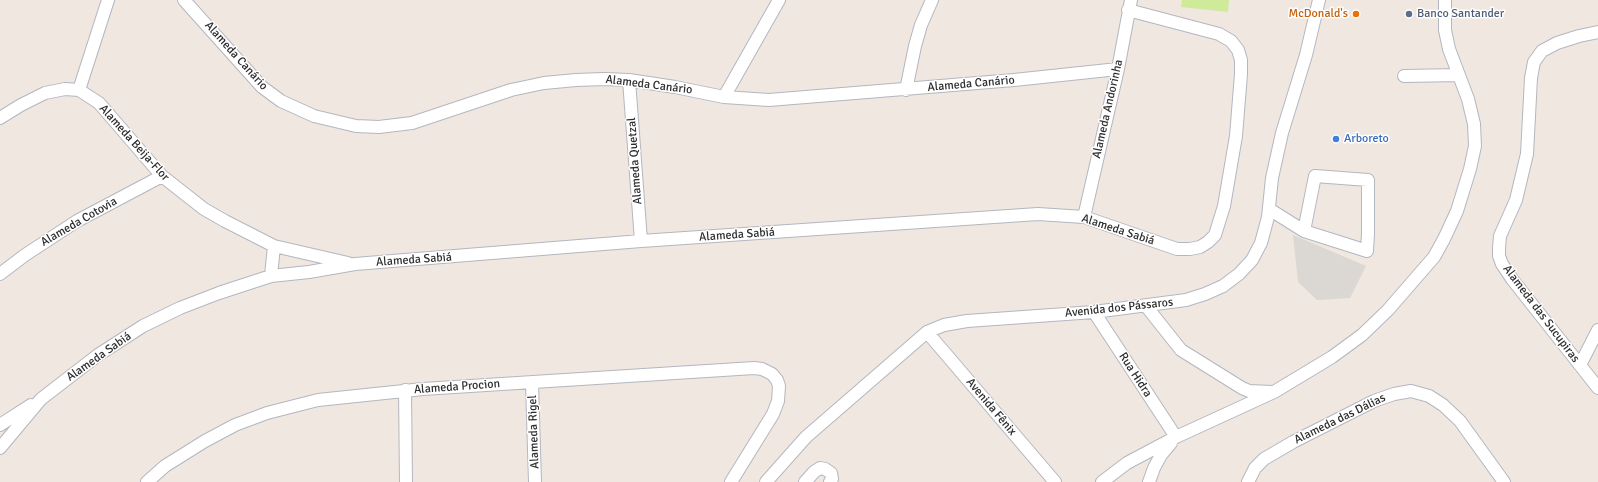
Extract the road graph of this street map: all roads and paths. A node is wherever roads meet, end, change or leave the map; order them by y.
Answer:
1 (108, 0) edge
2 (184, 0) edge
3 (779, 0) edge
4 (932, 0) edge
5 (1319, 0) edge
6 (1444, 0) edge
7 (1129, 5) edge
8 (1598, 32) edge
9 (1118, 69) junction
10 (1459, 75) junction
11 (1404, 76) dead end
12 (629, 80) junction
13 (79, 90) junction
14 (906, 90) junction
15 (724, 97) junction
16 (0, 118) edge
17 (162, 176) junction
18 (1269, 209) junction
19 (1084, 217) junction
20 (1304, 231) junction
21 (641, 241) junction
22 (274, 246) junction
23 (355, 264) junction
24 (0, 274) edge
25 (271, 276) junction
26 (1146, 306) junction
27 (1094, 312) junction
28 (1598, 330) edge
29 (927, 332) junction
30 (1580, 365) junction
31 (532, 383) junction
32 (1598, 388) edge
33 (405, 390) junction
34 (1274, 392) junction
35 (41, 399) junction
36 (0, 425) edge
37 (1176, 438) junction
38 (0, 448) edge
39 (768, 481) edge
40 (148, 482) edge
41 (406, 482) edge
42 (535, 482) edge
43 (731, 482) edge
44 (805, 482) edge
45 (830, 482) edge
46 (1055, 482) edge
47 (1102, 482) edge
48 (1150, 482) edge
49 (1248, 482) edge
50 (1504, 482) edge

1 - 13 street
2 - 12 street, Alameda Canário
3 - 15 street
4 - 14 street
5 - 18 street, Avenida dos Pássaros
6 - 10 street
7 - 9 street, Alameda Andorinha
7 - 19 street, Alameda Sabiá
8 - 30 street, Alameda das Sucupiras
9 - 14 street, Alameda Canário
9 - 19 street, Alameda Andorinha
10 - 11 street
10 - 34 street
12 - 15 street, Alameda Canário
12 - 21 street, Alameda Quetzal
13 - 16 street
13 - 17 street, Alameda Beija-Flor
14 - 15 street, Alameda Canário
17 - 22 street, Alameda Beija-Flor
17 - 24 street, Alameda Cotovia
18 - 20 street
18 - 26 street, Avenida dos Pássaros
19 - 21 street, Alameda Sabiá
20 - 20 street
21 - 23 street, Alameda Sabiá
22 - 23 street, Alameda Beija-Flor
22 - 25 street
23 - 25 street, Alameda Sabiá
25 - 35 street, Alameda Sabiá
26 - 27 street, Avenida dos Pássaros
26 - 34 street
27 - 29 street, Avenida dos Pássaros
27 - 37 street, Rua Hidra
28 - 30 street
29 - 39 street, Avenida dos Pássaros
29 - 46 street, Avenida Fênix
30 - 32 street, Alameda das Sucupiras
31 - 33 street, Alameda Procion
31 - 42 street, Alameda Rigel
31 - 43 street, Alameda Procion
33 - 40 street, Alameda Procion
33 - 41 street
34 - 37 street
35 - 36 street
35 - 38 street, Alameda Sabiá
37 - 47 street
37 - 48 street
44 - 45 street
49 - 50 street, Alameda das Dálias

